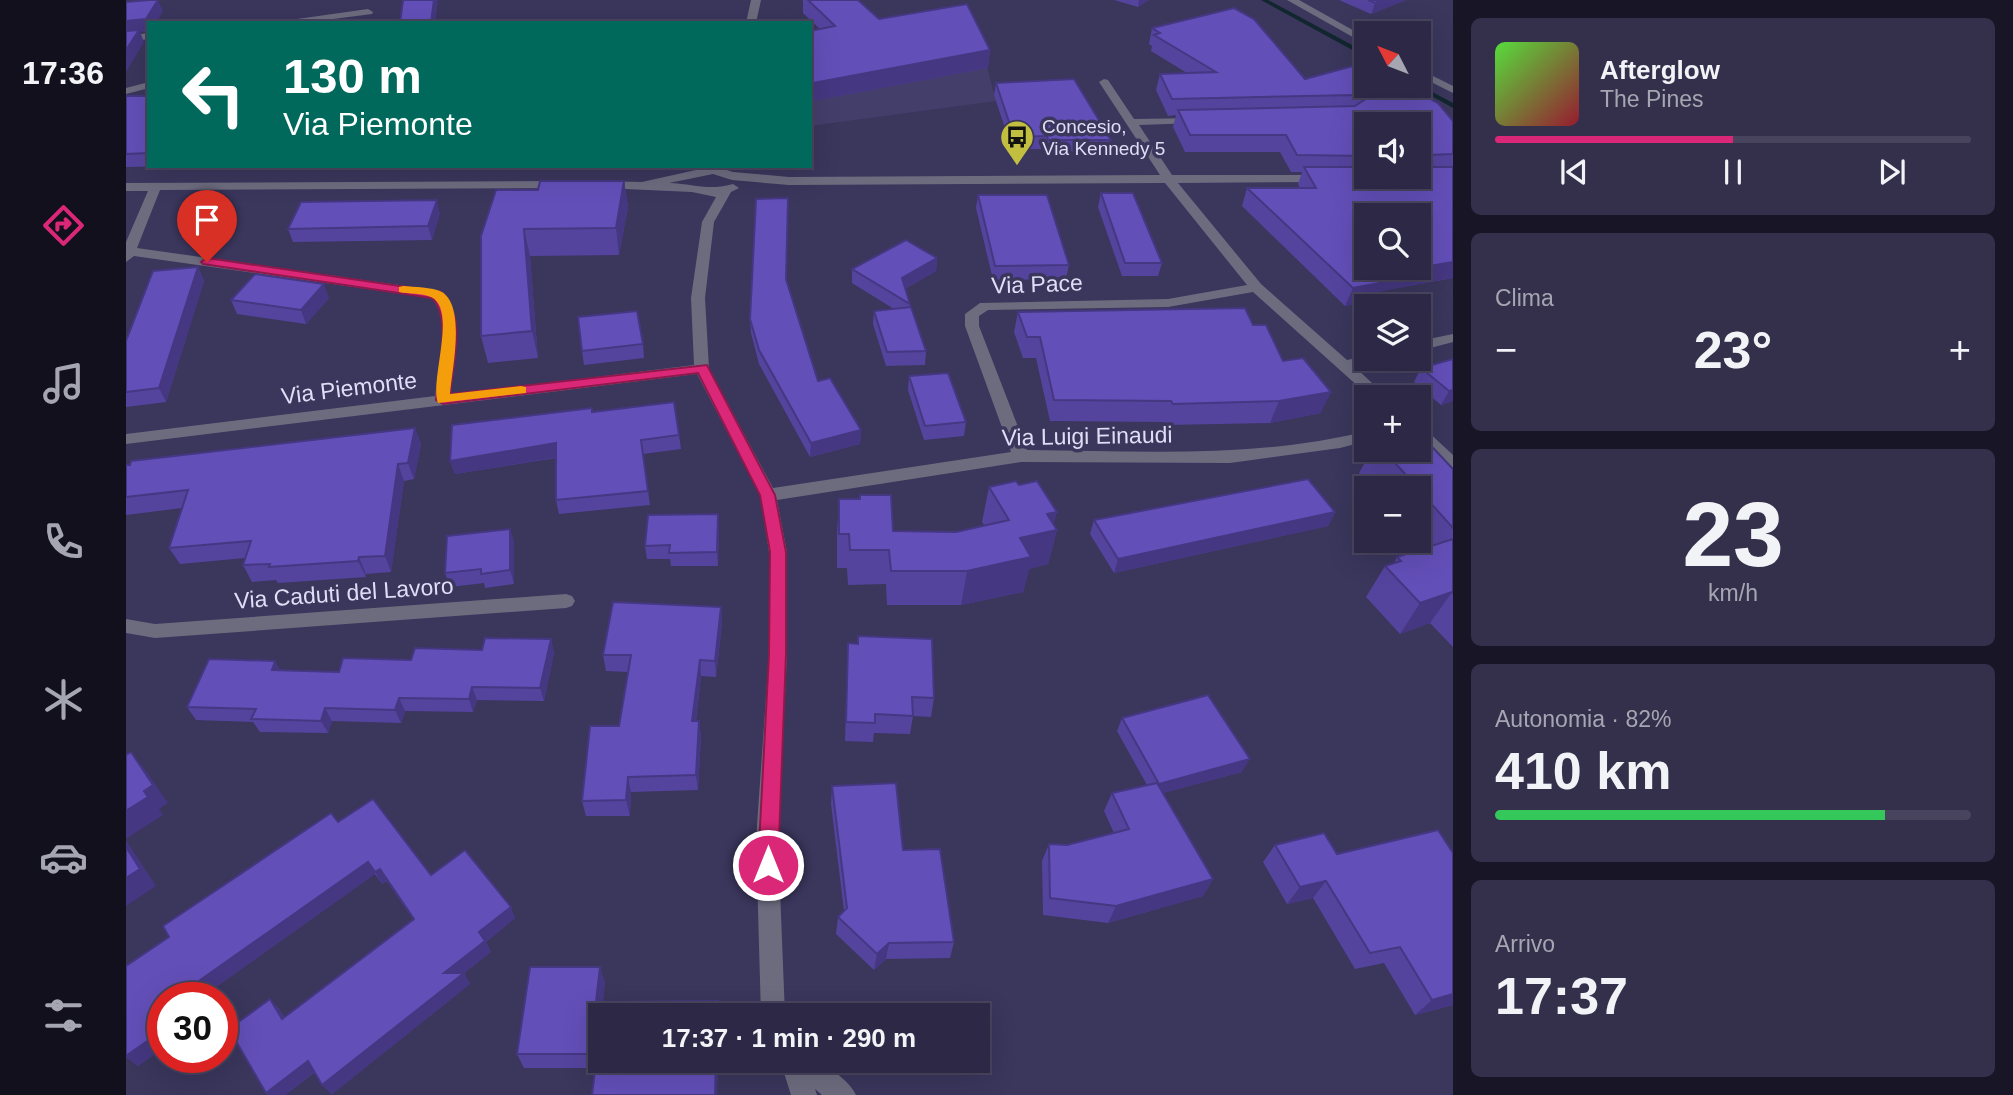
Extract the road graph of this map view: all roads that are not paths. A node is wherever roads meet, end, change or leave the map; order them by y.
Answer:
1 (371, 0) edge
2 (756, 0) edge
3 (1292, 0) edge
4 (367, 18) edge
5 (311, 21) edge
6 (751, 21) edge
7 (1354, 35) edge
8 (147, 36) edge
9 (126, 39) edge
10 (1432, 79) edge
11 (1104, 82) dead end
12 (147, 86) edge
13 (1453, 90) edge
14 (126, 91) edge
15 (1214, 120) edge
16 (1134, 121) junction
17 (713, 178) edge
18 (1331, 178) edge
19 (1169, 180) junction
20 (578, 184) edge
21 (592, 184) edge
22 (156, 186) junction
23 (126, 187) edge
24 (712, 194) dead end
25 (708, 222) junction
26 (128, 255) edge
27 (1256, 287) junction
28 (1453, 338) edge
29 (1431, 343) edge
30 (1354, 364) edge
31 (1344, 366) junction
32 (702, 369) junction
33 (1365, 385) edge
34 (443, 400) junction
35 (126, 439) edge
36 (1354, 439) edge
37 (1431, 444) edge
38 (1021, 456) junction
39 (1453, 464) edge
40 (768, 495) junction
41 (566, 601) dead end
42 (126, 626) edge
43 (773, 1003) edge
44 (797, 1073) edge
45 (811, 1073) edge
46 (804, 1095) edge
47 (843, 1095) edge

1 - 4 street
2 - 6 street
3 - 7 street
4 - 5 street
8 - 9 street
10 - 13 street
11 - 16 street
12 - 14 street
15 - 16 street
16 - 19 street
17 - 19 street
17 - 21 street
17 - 24 street
17 - 25 street
17 - 25 street
18 - 19 street
19 - 27 street
20 - 22 street
22 - 23 street
22 - 26 street
25 - 32 street
26 - 34 street
27 - 31 street
27 - 38 street, Via Pace
28 - 29 street
30 - 31 street
31 - 33 street
32 - 34 street, Via Piemonte
32 - 40 street
34 - 35 street, Via Piemonte
36 - 38 street, Via Luigi Einaudi
37 - 39 street
38 - 40 street, Via Luigi Einaudi
40 - 43 street
41 - 42 street, Via Caduti del Lavoro
44 - 46 street
45 - 47 street

